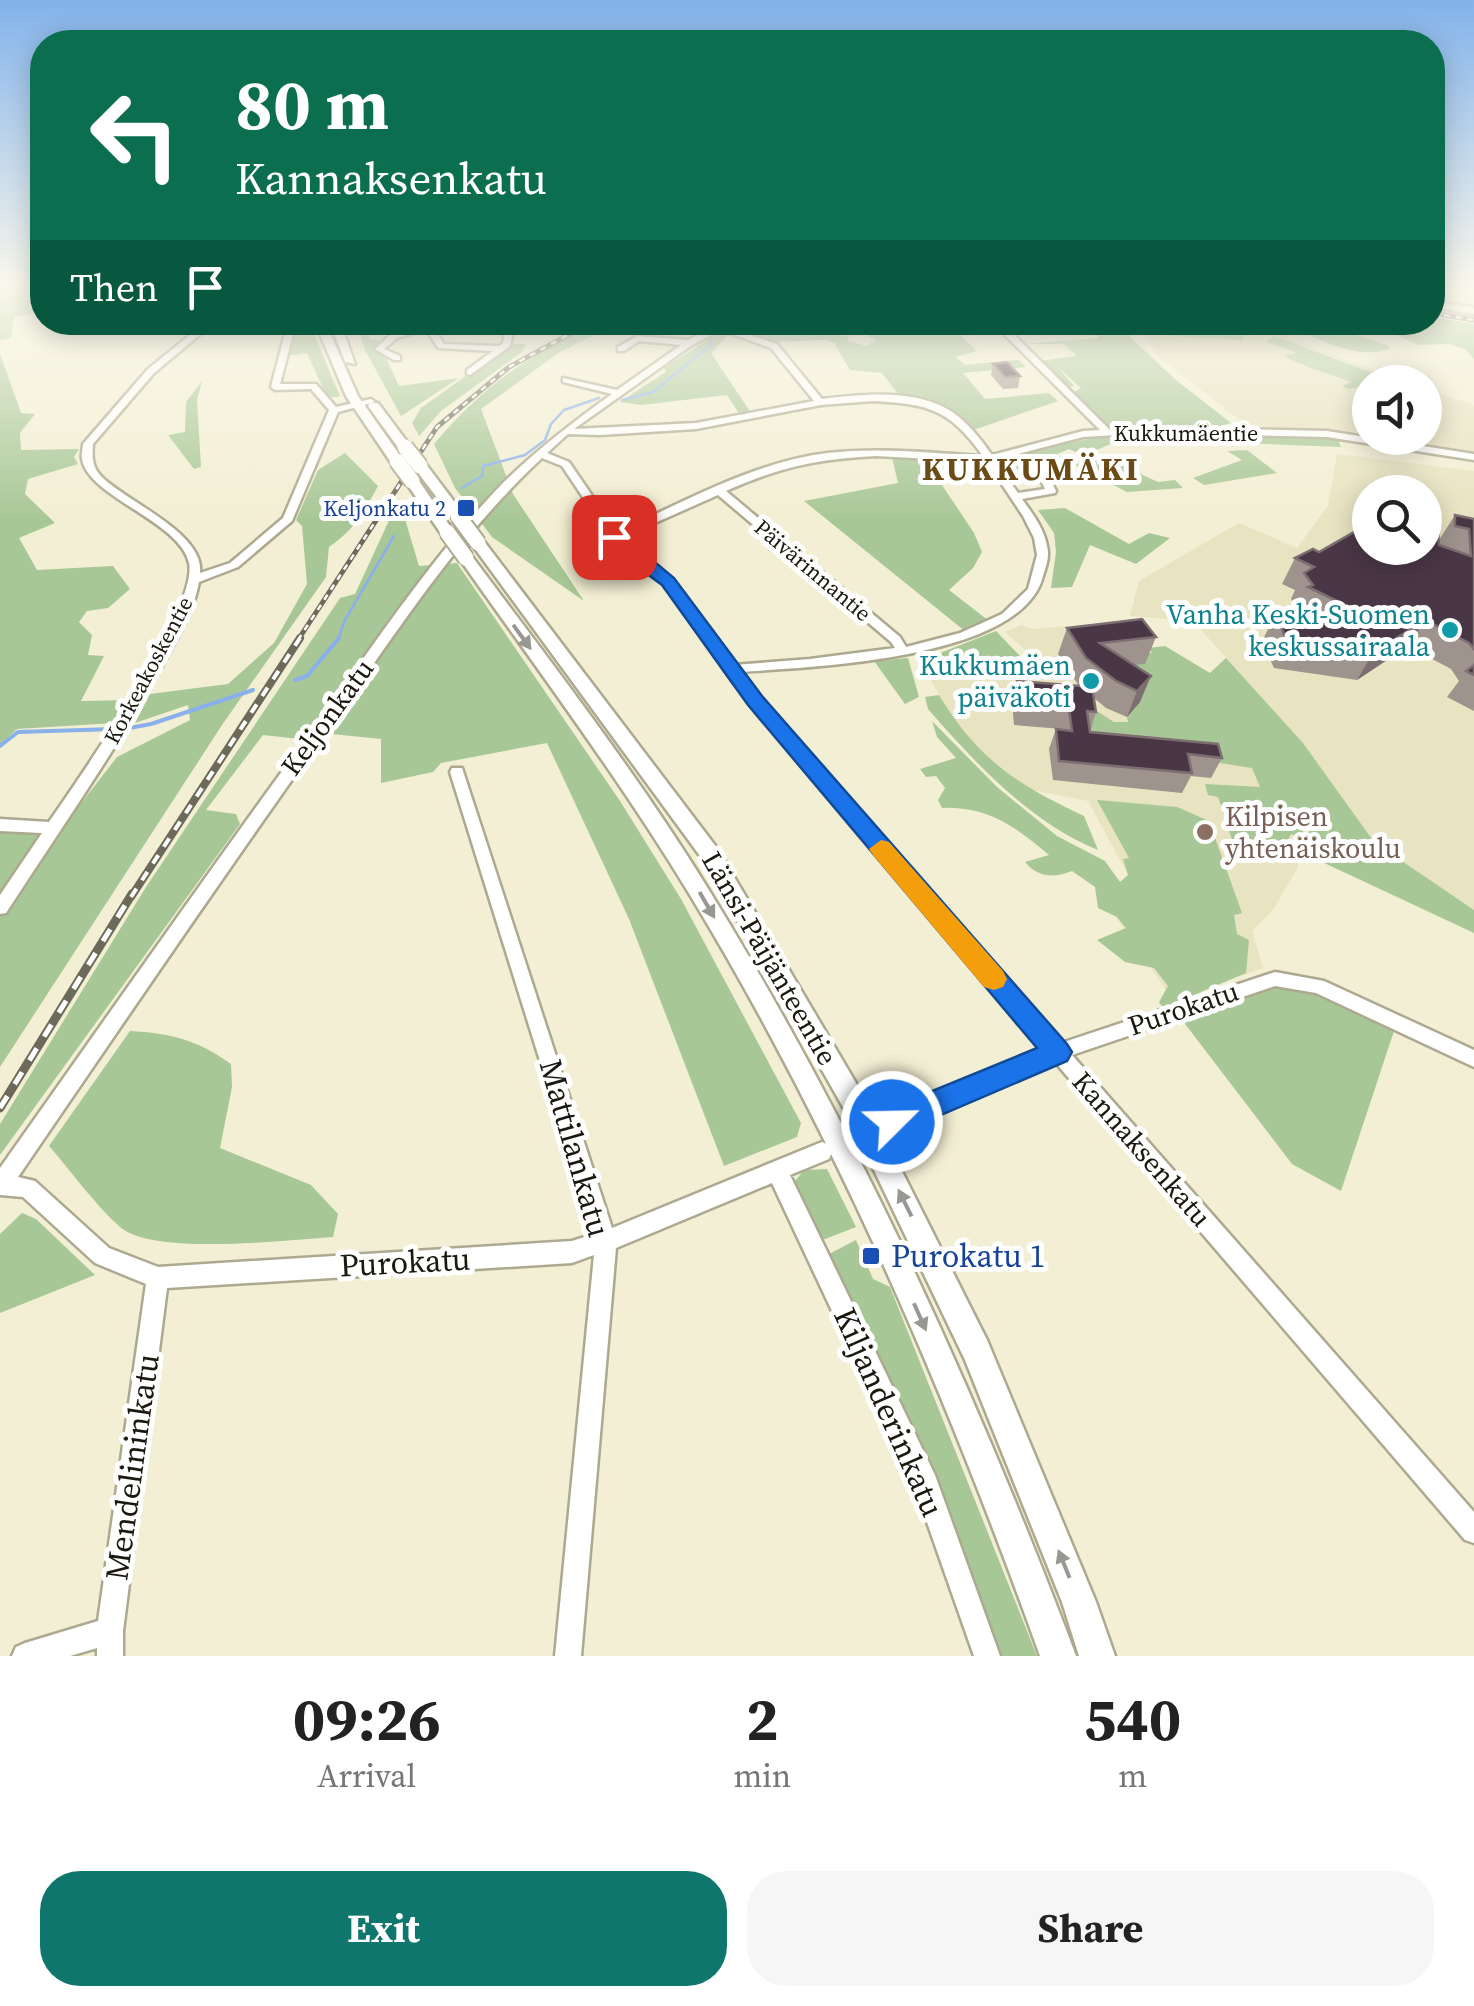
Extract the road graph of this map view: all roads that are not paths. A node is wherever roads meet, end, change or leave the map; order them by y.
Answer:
1 (162, 365) edge
2 (281, 365) edge
3 (344, 365) edge
4 (350, 365) edge
5 (480, 365) edge
6 (657, 365) edge
7 (790, 365) edge
8 (1040, 365) edge
9 (470, 372) dead end
10 (566, 380) dead end
11 (618, 393) junction
12 (819, 401) junction
13 (364, 403) junction
14 (334, 410) junction
15 (566, 431) junction
16 (1107, 432) junction
17 (540, 454) junction
18 (1474, 457) edge
19 (988, 458) junction
20 (1066, 460) dead end
21 (720, 491) junction
22 (1020, 496) dead end
23 (614, 537) junction
24 (472, 550) junction
25 (196, 579) junction
26 (903, 651) junction
27 (731, 668) junction
28 (457, 772) dead end
29 (0, 826) edge
30 (51, 828) junction
31 (0, 908) edge
32 (1058, 1052) junction
33 (1474, 1059) edge
34 (892, 1122) dead end
35 (822, 1152) dead end
36 (778, 1172) junction
37 (0, 1184) edge
38 (606, 1241) junction
39 (158, 1278) junction
40 (1474, 1531) edge
41 (110, 1644) edge
42 (25, 1656) edge
43 (568, 1656) edge
44 (987, 1656) edge
45 (1058, 1656) edge
46 (1097, 1656) edge

1 - 25 street, Korkeakoskentie
2 - 14 street
3 - 13 main road, Länsi-Päijänteentie
4 - 13 main road, Länsi-Päijänteentie
5 - 9 street
6 - 11 street, Keljonkatu
7 - 12 street
8 - 16 street
10 - 11 street
11 - 15 street, Keljonkatu
12 - 15 street
12 - 19 street
13 - 14 street
13 - 24 main road, Länsi-Päijänteentie, bridge
13 - 24 main road, Länsi-Päijänteentie, bridge
14 - 25 street
15 - 17 street, Keljonkatu
16 - 18 street, Kukkumäentie
16 - 19 street, Kukkumäentie
17 - 23 street, Kannaksenkatu
17 - 37 street, Keljonkatu
19 - 21 street, Kukkumäentie
19 - 26 street
20 - 22 street
21 - 23 street, Kukkumäentie
21 - 26 street, Päivärinnantie
23 - 27 street, Kannaksenkatu
24 -> 45 main road, Länsi-Päijänteentie
46 -> 24 main road, Länsi-Päijänteentie
25 - 30 street, Korkeakoskentie
26 - 27 street
27 - 32 street, Kannaksenkatu
28 - 38 street, Mattilankatu
29 - 30 street
30 - 31 street, Korkeakoskentie
32 - 33 street, Purokatu
32 - 34 street, Purokatu
32 - 40 street, Kannaksenkatu
35 - 36 street, Purokatu
36 - 38 street, Purokatu
36 - 44 street, Kiljanderinkatu
37 - 39 street, Purokatu
38 - 39 street, Purokatu
38 - 43 street, Mattilankatu
39 - 41 street, Mendelininkatu
41 - 42 street

